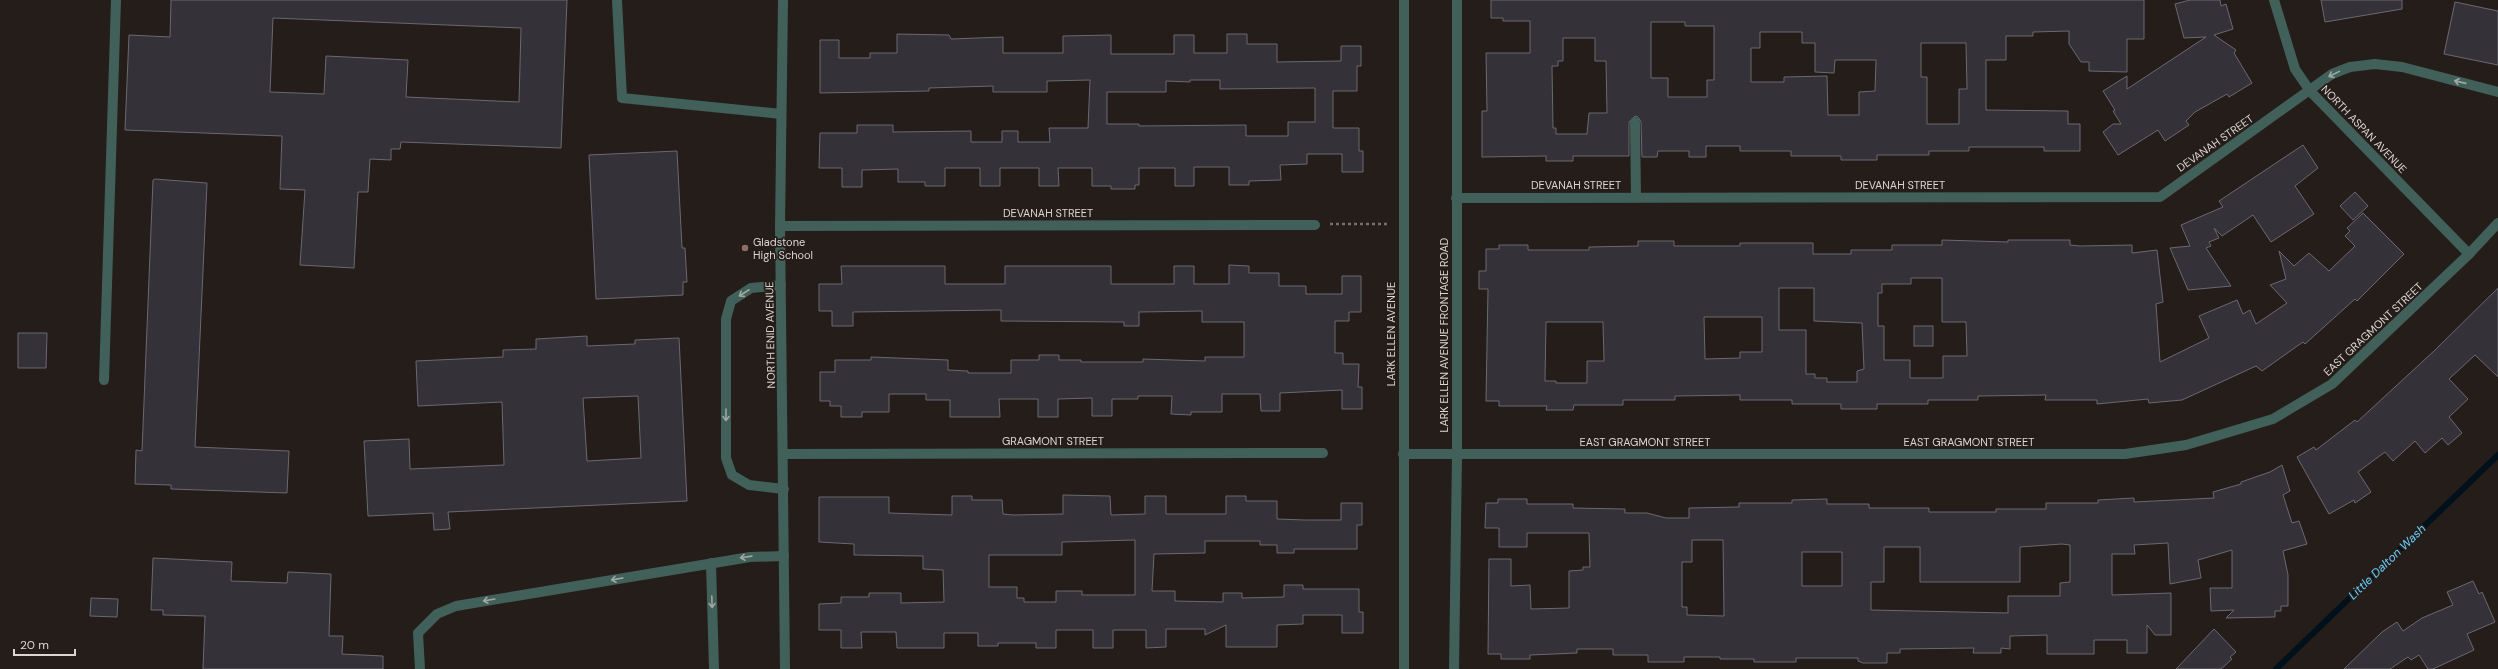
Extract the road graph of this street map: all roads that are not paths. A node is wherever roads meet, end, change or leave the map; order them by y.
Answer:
1 (116, 0) edge
2 (617, 0) edge
3 (783, 0) edge
4 (1404, 0) edge
5 (1457, 0) edge
6 (2274, 0) edge
7 (2310, 91) junction
8 (2498, 92) edge
9 (781, 114) junction
10 (1635, 122) dead end
11 (1636, 197) junction
12 (1456, 198) junction
13 (2498, 223) edge
14 (1315, 224) road end
15 (780, 226) junction
16 (2470, 254) junction
17 (781, 285) junction
18 (104, 380) dead end
19 (1323, 452) dead end
20 (784, 454) junction
21 (1403, 454) junction
22 (1457, 454) junction
23 (784, 489) junction
24 (784, 556) junction
25 (711, 563) junction
26 (420, 669) edge
27 (714, 669) edge
28 (785, 669) edge
29 (1404, 669) edge
30 (1454, 669) edge

1 - 18 street
2 - 9 street
3 - 9 street, NORTH ENID AVENUE
4 - 21 street, LARK ELLEN AVENUE
5 - 12 street, LARK ELLEN AVENUE FRONTAGE ROAD
6 - 7 street, NORTH ASPAN AVENUE
8 -> 7 street, DEVANAH STREET
7 - 11 street, DEVANAH STREET
7 - 16 street, NORTH ASPAN AVENUE
9 - 15 street, NORTH ENID AVENUE
10 - 11 street
11 - 12 street, DEVANAH STREET
12 - 22 street, LARK ELLEN AVENUE FRONTAGE ROAD
13 - 16 street, EAST GRAGMONT STREET
14 - 15 street, DEVANAH STREET
15 - 17 street, NORTH ENID AVENUE
16 - 22 street, EAST GRAGMONT STREET
17 - 20 street, NORTH ENID AVENUE
17 -> 23 street
19 - 20 street, GRAGMONT STREET
20 - 23 street, NORTH ENID AVENUE
21 - 22 street, EAST GRAGMONT STREET
21 - 29 street, LARK ELLEN AVENUE
22 - 30 street, LARK ELLEN AVENUE FRONTAGE ROAD
23 - 24 street, NORTH ENID AVENUE
24 -> 25 street
24 - 28 street, NORTH ENID AVENUE
25 -> 26 street
25 -> 27 street

